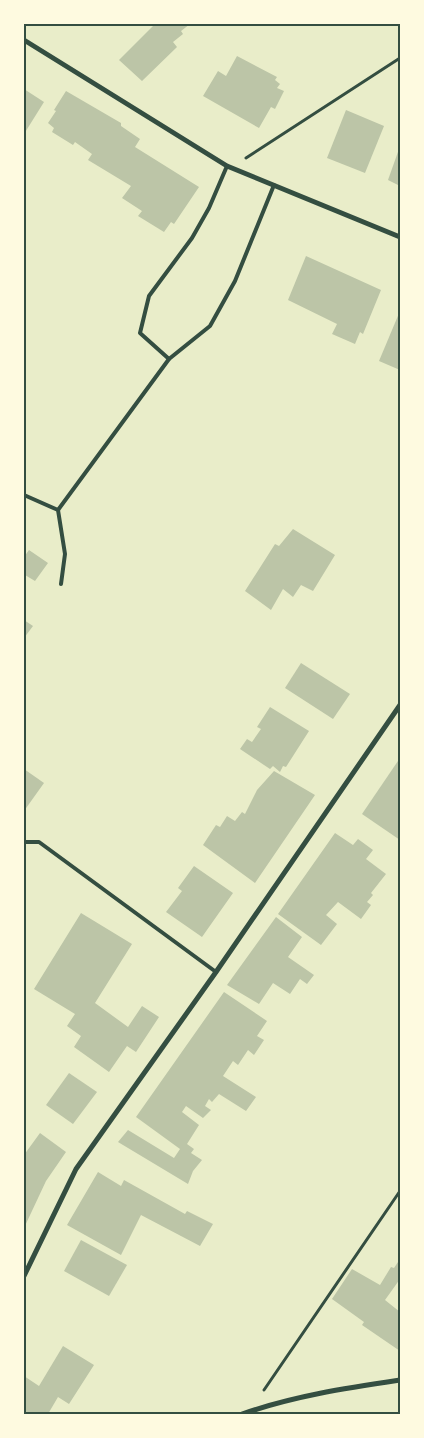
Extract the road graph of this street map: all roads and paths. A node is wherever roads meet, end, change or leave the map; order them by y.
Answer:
1 (24, 40) edge
2 (400, 58) edge
3 (228, 166) junction
4 (234, 168) junction
5 (274, 186) junction
6 (400, 237) edge
7 (169, 359) junction
8 (24, 495) edge
9 (58, 510) junction
10 (60, 584) dead end
11 (400, 705) edge
12 (24, 842) edge
13 (216, 972) junction
14 (400, 1190) edge
15 (24, 1276) edge
16 (400, 1380) edge
17 (250, 1411) junction
18 (242, 1414) edge

1 - 3 street
2 - 4 path
3 - 4 street
3 - 7 lane
4 - 5 street
5 - 6 street
5 - 7 lane
7 - 9 lane
8 - 9 lane
9 - 10 lane
11 - 13 street
12 - 13 lane
13 - 15 street
14 - 17 path
16 - 17 street
17 - 18 street

